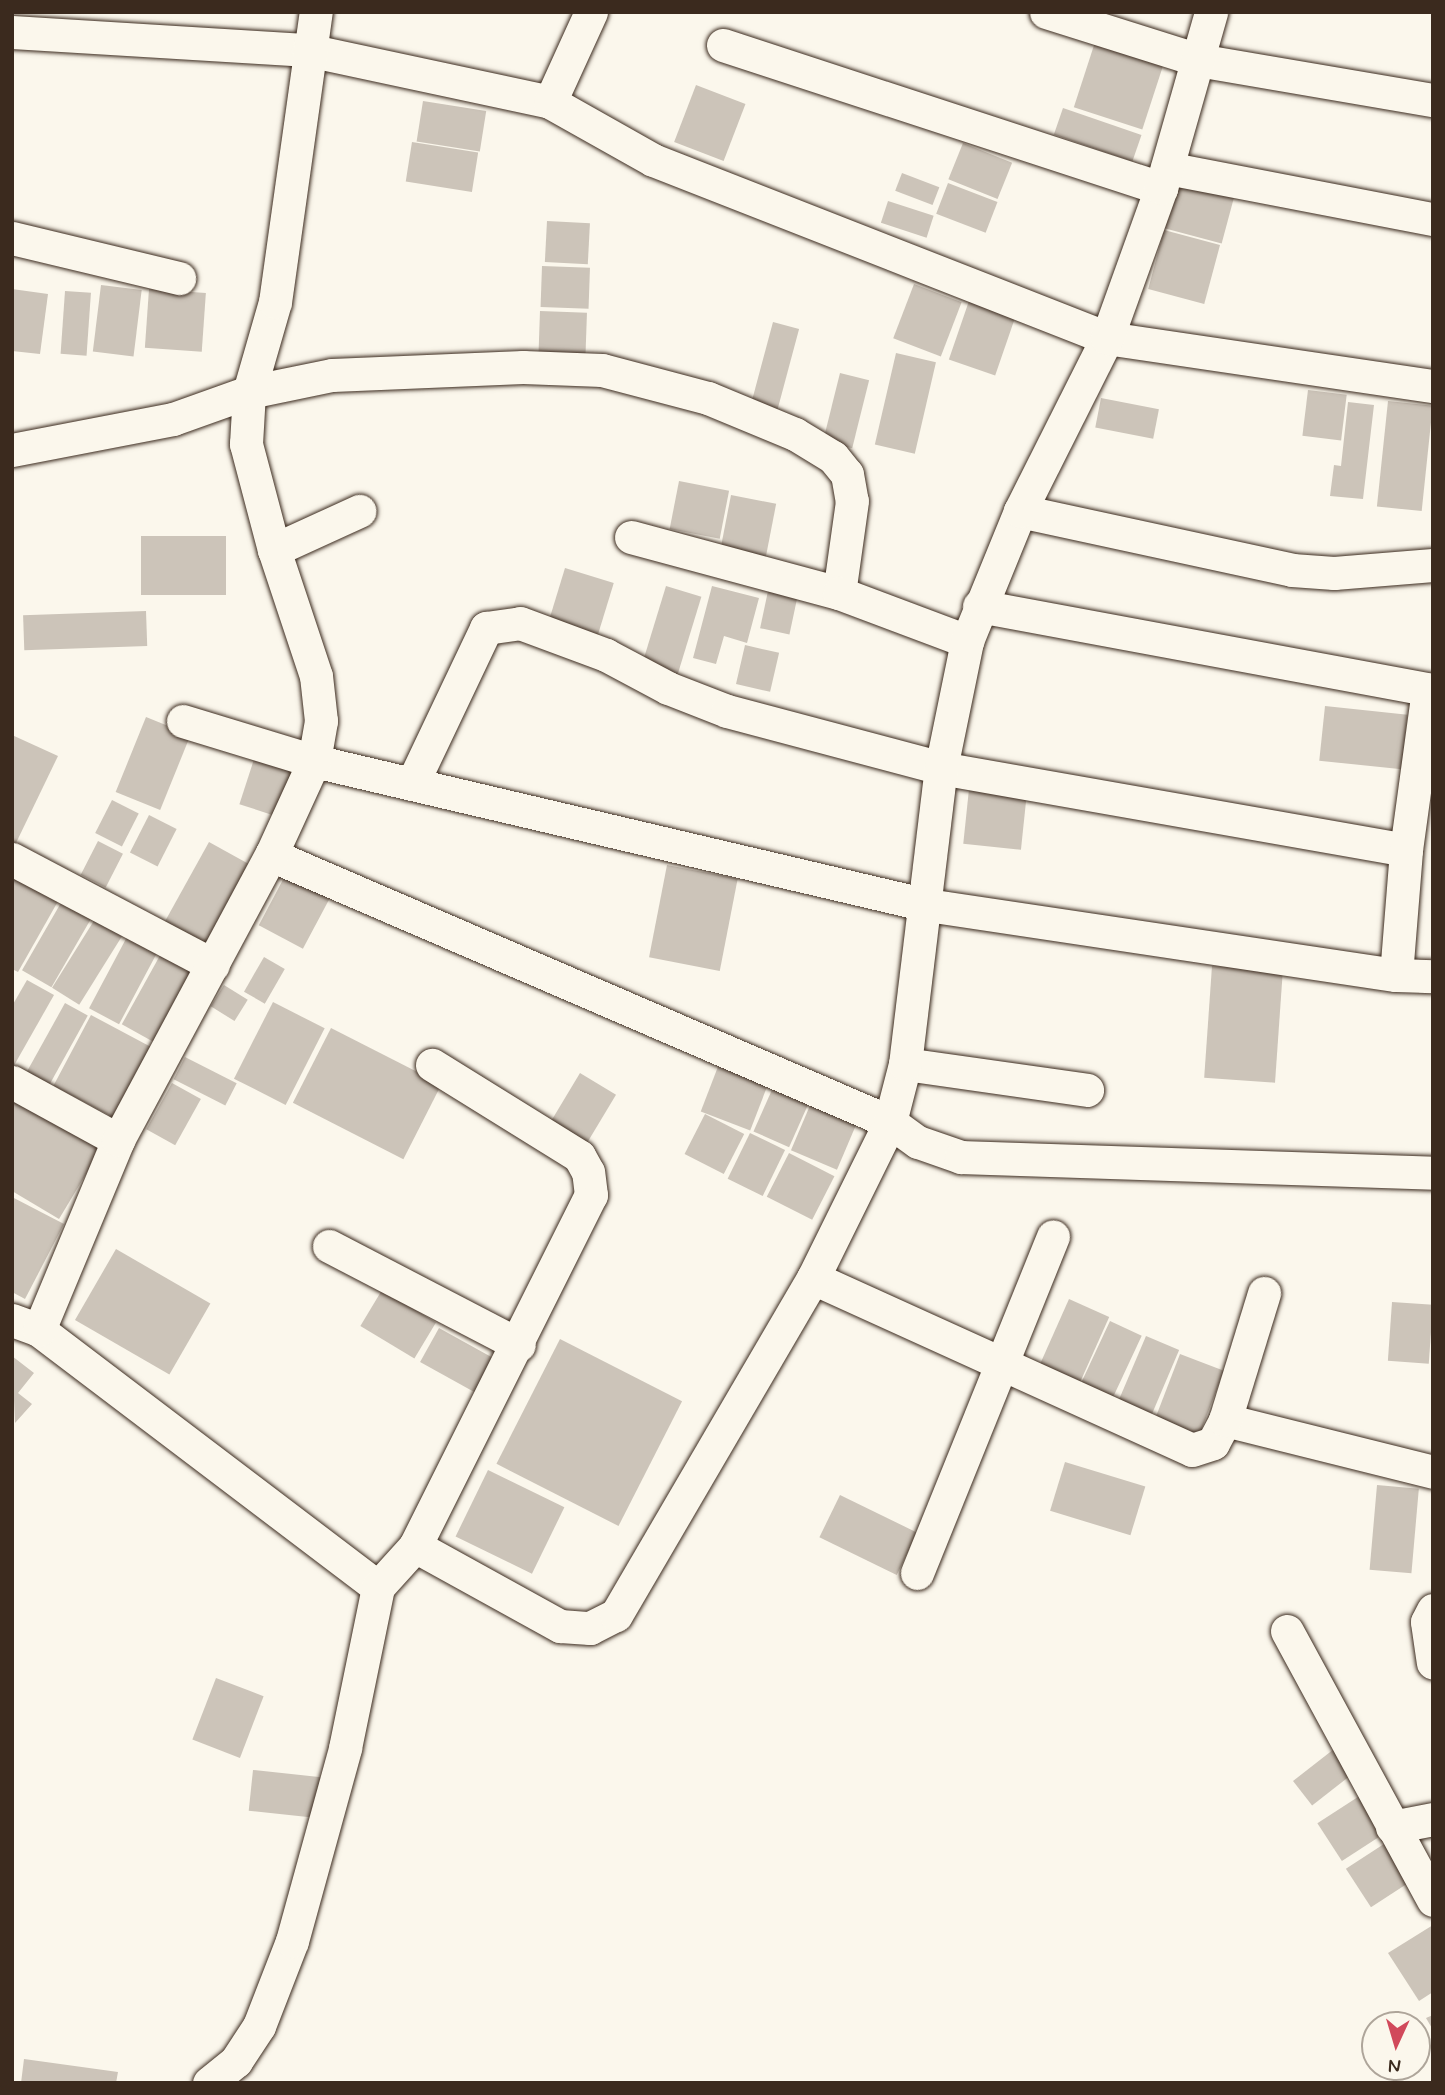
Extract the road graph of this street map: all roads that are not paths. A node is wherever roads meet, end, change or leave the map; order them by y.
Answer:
1 (316, 12) edge
2 (591, 12) edge
3 (1046, 12) edge
4 (1211, 12) edge
5 (136, 25) edge
6 (12, 32) edge
7 (723, 45) dead end
8 (308, 50) junction
9 (1198, 60) junction
10 (1433, 100) edge
11 (550, 102) junction
12 (1164, 178) junction
13 (1433, 219) edge
14 (12, 238) edge
15 (179, 278) dead end
16 (1107, 338) junction
17 (1433, 386) edge
18 (249, 392) junction
19 (12, 450) edge
20 (359, 511) dead end
21 (1020, 511) junction
22 (631, 537) dead end
23 (274, 550) junction
24 (1433, 565) edge
25 (839, 593) junction
26 (979, 606) junction
27 (967, 641) junction
28 (1431, 690) edge
29 (183, 721) dead end
30 (314, 761) junction
31 (941, 768) junction
32 (412, 784) junction
33 (1406, 850) junction
34 (271, 855) junction
35 (12, 859) edge
36 (927, 905) junction
37 (213, 965) junction
38 (1396, 975) junction
39 (1433, 976) edge
40 (905, 1064) junction
41 (432, 1065) dead end
42 (12, 1082) edge
43 (1087, 1090) dead end
44 (890, 1122) junction
45 (118, 1140) junction
46 (1433, 1173) edge
47 (1053, 1236) dead end
48 (329, 1246) dead end
49 (813, 1278) junction
50 (1264, 1293) dead end
51 (25, 1325) edge
52 (519, 1345) junction
53 (1003, 1366) junction
54 (1225, 1420) junction
55 (1433, 1472) edge
56 (415, 1546) junction
57 (918, 1573) dead end
58 (379, 1587) junction
59 (1433, 1610) edge
60 (1287, 1631) dead end
61 (1433, 1663) edge
62 (1433, 1819) edge
63 (1392, 1827) junction
64 (1433, 1900) edge
65 (209, 2083) edge

1 - 8 street
2 - 11 street
3 - 9 street
4 - 9 street
5 - 6 street
5 - 8 street
7 - 12 street
8 - 11 street
8 - 18 street
9 - 10 street
9 - 12 street
11 - 16 street
12 - 13 street
12 - 16 street
14 - 15 street
16 - 17 street
16 - 21 street
18 - 19 street
18 - 23 street
18 - 25 street
20 - 23 street
21 - 24 street
21 - 26 street
22 - 25 street
23 - 30 street
25 - 27 street
26 - 27 street
26 - 28 street
27 - 31 street
28 - 33 street
29 - 30 street
30 - 32 street
30 - 34 street
31 - 32 street
31 - 33 street
31 - 36 street
32 - 36 street
33 - 38 street
34 - 37 street
34 - 44 street
35 - 37 street
36 - 38 street
36 - 40 street
37 - 45 street
38 - 39 street
40 - 43 street
40 - 44 street
41 - 52 street
42 - 45 street
44 - 46 street
44 - 49 street
45 - 51 street
47 - 53 street
48 - 52 street
49 - 53 street
49 - 56 street
50 - 54 street
51 - 58 street
52 - 56 street
53 - 54 street
53 - 57 street
54 - 55 street
56 - 58 street
58 - 65 street
59 - 61 street
60 - 63 street
62 - 63 street
63 - 64 street

